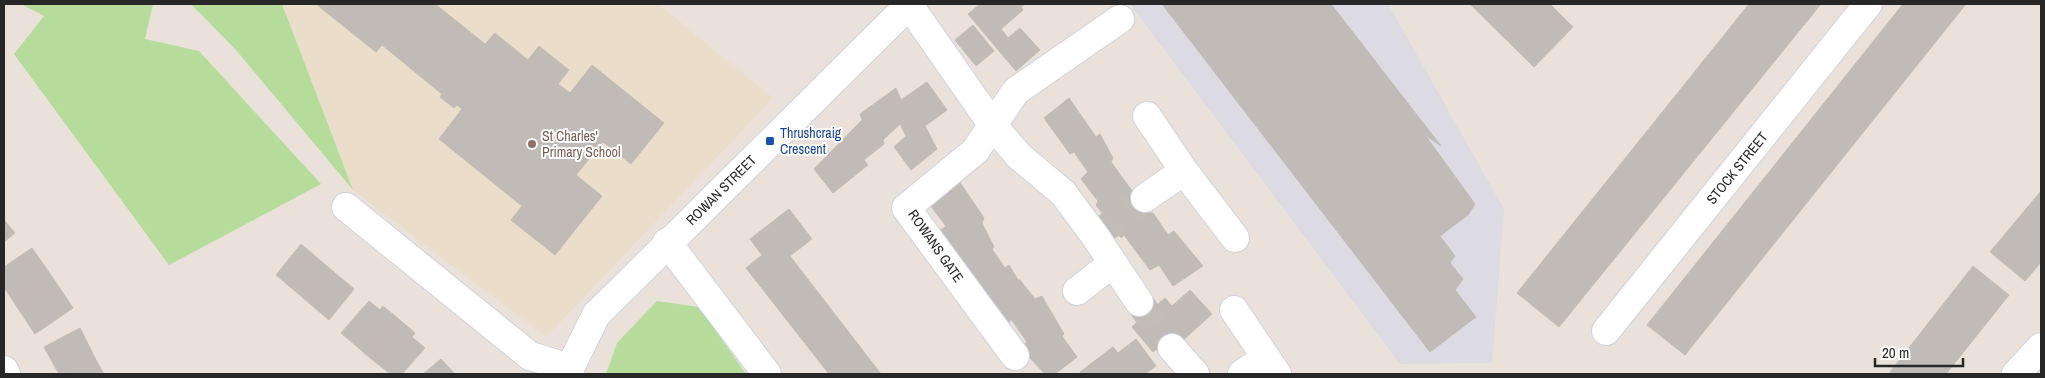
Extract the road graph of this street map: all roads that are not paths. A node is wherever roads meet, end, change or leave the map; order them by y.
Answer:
1 (909, 4) edge
2 (1868, 4) edge
3 (1120, 19) dead end
4 (1147, 116) dead end
5 (994, 127) junction
6 (1184, 171) junction
7 (1145, 198) tunnel mouth
8 (346, 207) dead end
9 (1234, 238) dead end
10 (667, 242) junction
11 (1113, 263) junction
12 (1077, 290) dead end
13 (1139, 302) tunnel mouth
14 (1234, 310) dead end
15 (1606, 332) dead end
16 (2041, 347) edge
17 (1172, 348) tunnel mouth
18 (1015, 356) dead end
19 (1271, 366) edge
20 (4, 370) edge
21 (570, 371) edge
22 (6, 374) edge
23 (766, 374) edge
24 (1195, 374) edge
25 (1242, 374) edge
26 (2016, 374) edge

1 - 5 street
1 - 10 street, ROWAN STREET
2 - 15 street, STOCK STREET
3 - 5 street, ROWANS GATE
4 - 6 street
5 - 11 street
5 - 18 street, ROWANS GATE
6 - 7 street
6 - 9 street
8 - 21 street, ROWAN STREET
10 - 21 street, ROWAN STREET
10 - 23 street
11 - 12 street
11 - 13 street
14 - 19 street
16 - 26 street
17 - 24 street
19 - 25 street
20 - 22 street

